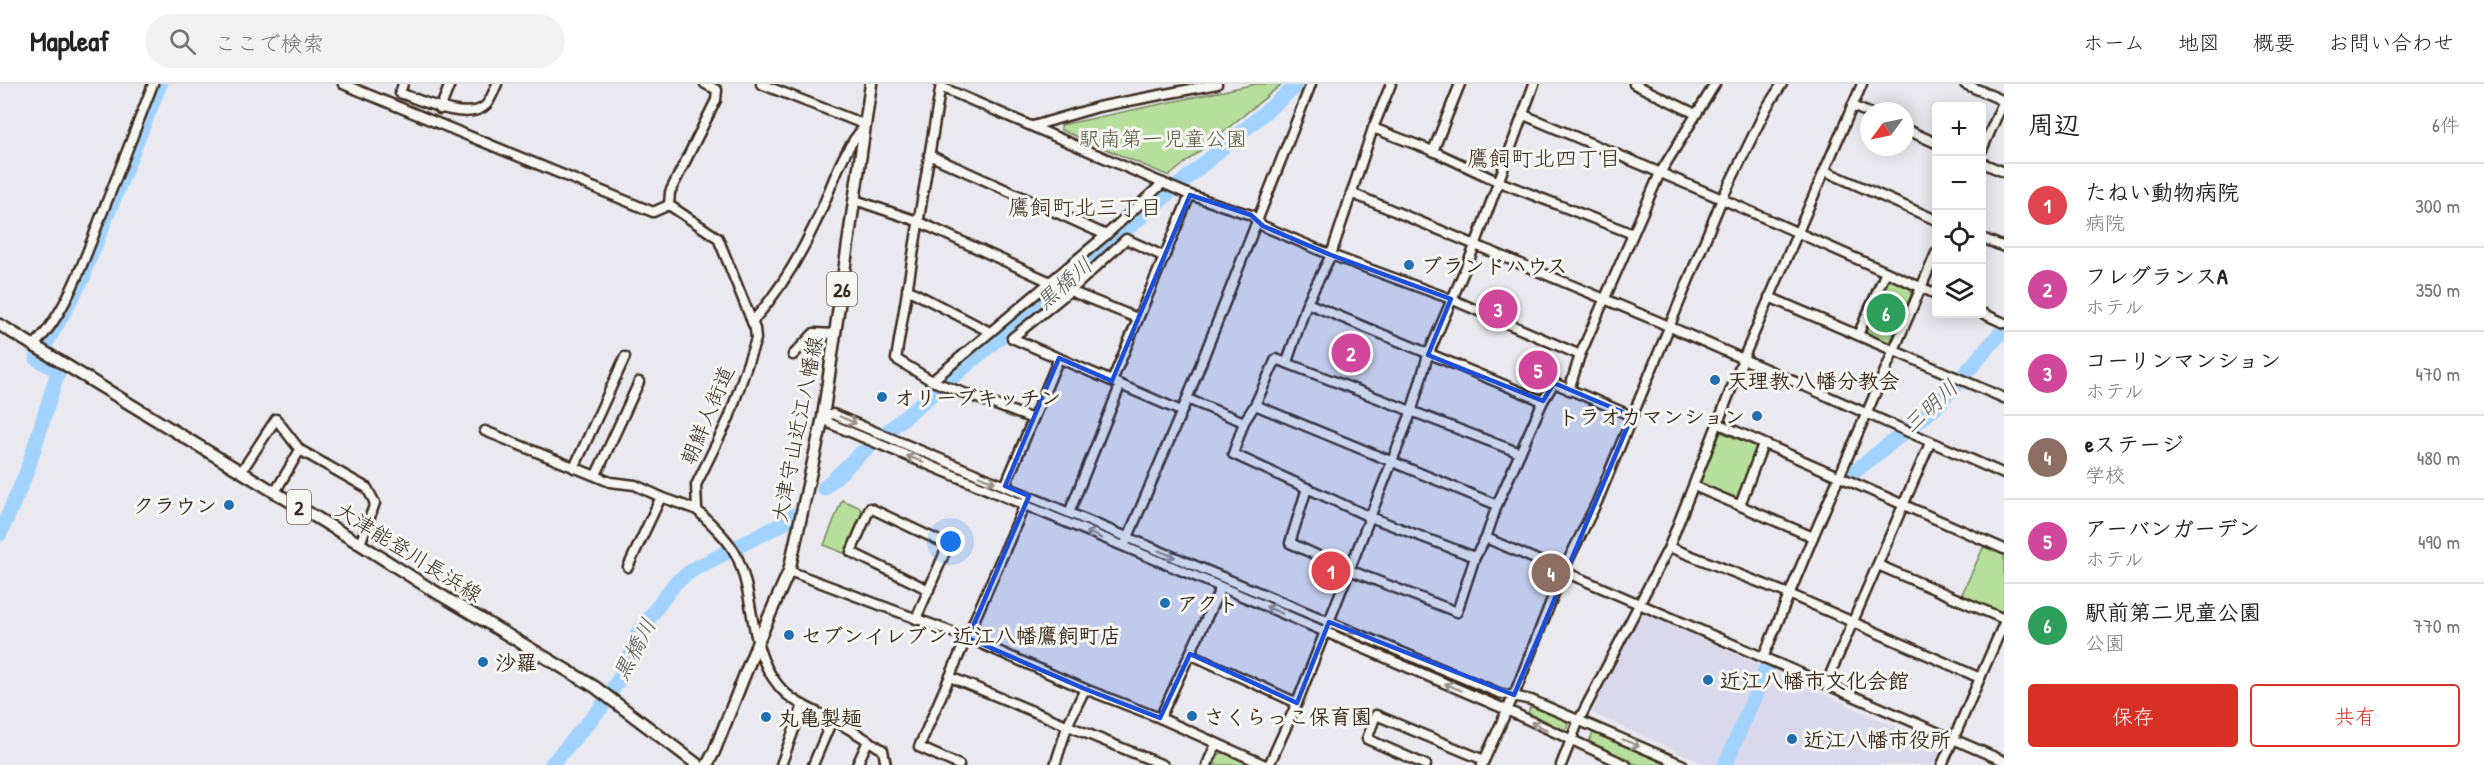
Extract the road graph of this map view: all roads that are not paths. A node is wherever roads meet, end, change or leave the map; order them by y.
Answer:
1 (153, 84) edge
2 (343, 84) edge
3 (403, 84) edge
4 (450, 84) edge
5 (497, 84) edge
6 (705, 84) edge
7 (761, 84) edge
8 (871, 84) edge
9 (1217, 84) edge
10 (1311, 84) edge
11 (1391, 84) edge
12 (1460, 84) edge
13 (1534, 84) edge
14 (1634, 84) edge
15 (1715, 84) edge
16 (1782, 84) edge
17 (1862, 84) edge
18 (1965, 84) edge
19 (941, 85) edge
20 (718, 87) edge
21 (1185, 87) edge
22 (2004, 101) edge
23 (1852, 106) junction
24 (440, 109) junction
25 (1860, 109) edge
26 (1696, 114) junction
27 (1524, 115) junction
28 (866, 125) junction
29 (1032, 126) junction
30 (1373, 128) junction
31 (1914, 133) edge
32 (1932, 141) edge
33 (1986, 141) edge
34 (1433, 151) junction
35 (929, 155) junction
36 (1986, 165) edge
37 (1825, 171) junction
38 (1660, 172) junction
39 (2004, 172) edge
40 (1497, 181) junction
41 (1165, 184) junction
42 (1351, 193) junction
43 (1190, 195) junction
44 (1722, 199) junction
45 (855, 200) junction
46 (669, 205) junction
47 (1932, 218) edge
48 (917, 221) junction
49 (1257, 222) junction
50 (1633, 234) junction
51 (1798, 234) junction
52 (1106, 235) junction
53 (1986, 240) edge
54 (1475, 246) junction
55 (2004, 247) edge
56 (1331, 255) junction
57 (1165, 257) junction
58 (1932, 263) edge
59 (1886, 272) junction
60 (1050, 281) junction
61 (1921, 287) junction
62 (907, 290) junction
63 (1070, 291) junction
64 (1932, 292) edge
65 (1769, 297) junction
66 (1451, 299) junction
67 (1606, 300) junction
68 (1307, 303) junction
69 (1986, 316) edge
70 (1137, 318) junction
71 (752, 321) junction
72 (2004, 323) edge
73 (0, 325) edge
74 (1669, 327) junction
75 (990, 332) junction
76 (835, 334) junction
77 (1858, 335) junction
78 (34, 345) junction
79 (1894, 351) junction
80 (1428, 355) junction
81 (1580, 355) junction
82 (793, 356) dead end
83 (625, 357) dead end
84 (1059, 358) junction
85 (1743, 359) junction
86 (1287, 362) junction
87 (932, 381) junction
88 (1112, 381) junction
89 (639, 382) dead end
90 (1120, 386) junction
91 (1569, 390) junction
92 (2004, 398) edge
93 (1187, 399) junction
94 (1543, 400) junction
95 (1255, 405) junction
96 (1181, 411) junction
97 (1411, 413) junction
98 (1867, 415) junction
99 (1632, 416) junction
100 (823, 417) junction
101 (1033, 419) junction
102 (1244, 422) junction
103 (1717, 423) junction
104 (485, 431) dead end
105 (1930, 442) junction
106 (1763, 444) junction
107 (300, 450) junction
108 (1520, 453) junction
109 (1392, 463) junction
110 (574, 468) junction
111 (241, 472) junction
112 (2004, 474) edge
113 (596, 475) junction
114 (1839, 477) junction
115 (1005, 486) junction
116 (1694, 486) junction
117 (1307, 488) junction
118 (275, 492) junction
119 (1029, 496) junction
120 (661, 497) junction
121 (1025, 505) junction
122 (1497, 505) junction
123 (1740, 505) junction
124 (1904, 506) junction
125 (697, 510) junction
126 (1069, 513) junction
127 (1370, 517) junction
128 (1813, 537) junction
129 (1128, 538) junction
130 (1486, 538) junction
131 (360, 544) junction
132 (1669, 547) junction
133 (1124, 548) junction
134 (2004, 549) edge
135 (1475, 557) junction
136 (1878, 565) junction
137 (628, 567) dead end
138 (1349, 570) junction
139 (789, 571) junction
140 (1563, 571) junction
141 (1221, 587) junction
142 (929, 590) junction
143 (1789, 594) junction
144 (1641, 605) junction
145 (916, 619) junction
146 (2004, 621) edge
147 (1329, 622) junction
148 (1852, 622) junction
149 (1325, 632) junction
150 (968, 638) junction
151 (757, 644) junction
152 (1190, 654) junction
153 (1763, 658) junction
154 (950, 677) junction
155 (1980, 678) junction
156 (1826, 684) junction
157 (1085, 689) junction
158 (1514, 695) junction
159 (1297, 703) junction
160 (803, 705) junction
161 (1507, 710) junction
162 (1160, 718) junction
163 (832, 720) junction
164 (1579, 720) junction
165 (1068, 724) junction
166 (1952, 739) junction
167 (868, 741) junction
168 (1570, 741) junction
169 (1216, 744) junction
170 (2004, 761) edge
171 (1484, 763) edge
172 (698, 765) edge
173 (707, 765) edge
174 (781, 765) edge
175 (813, 765) edge
176 (857, 765) edge
177 (886, 765) edge
178 (959, 765) edge
179 (1055, 765) edge
180 (1162, 765) edge
181 (1207, 765) edge
182 (1267, 765) edge
183 (1426, 765) edge
184 (1562, 765) edge
185 (1626, 765) edge
186 (1683, 765) edge
187 (1942, 765) edge

1 - 78 street
2 - 46 street
3 - 24 street
4 - 24 street
5 - 24 street
6 - 20 street
7 - 28 street
8 - 28 main road, 大津守山近江八幡線 / 26
9 - 21 street
10 - 49 street
11 - 30 street
12 - 34 street
13 - 27 street
14 - 26 street
15 - 26 street
16 - 44 street
17 - 23 street
18 - 22 street
19 - 29 street
19 - 35 street
20 - 46 street
21 - 29 street
22 - 33 street
23 - 25 street
23 - 37 street
26 - 38 street
27 - 38 street
27 - 40 street
28 - 45 main road, 大津守山近江八幡線 / 26
28 - 71 street
29 - 41 street
30 - 34 street
30 - 42 street
31 - 32 street
34 - 40 street
35 - 48 street
35 - 52 street
36 - 39 street
37 - 47 street
37 - 51 street
38 - 44 street
38 - 50 street
40 - 50 street
40 - 54 street
41 - 43 street
41 - 52 street
42 - 54 street
42 - 56 street
43 - 49 street
43 - 57 street
44 - 51 street
44 - 74 street
45 - 48 street
45 - 76 main road, 大津守山近江八幡線 / 26
46 - 71 street, 朝鮮人街道
48 - 60 street
48 - 62 street
49 - 56 street
49 - 93 street
50 - 67 street
51 - 59 street
51 - 65 street
52 - 60 street
53 - 55 street
54 - 66 street
54 - 67 street
56 - 66 street
56 - 68 street
57 - 63 street
57 - 70 street
58 - 61 street
59 - 61 street
59 - 77 street
60 - 63 street
60 - 75 street
61 - 64 street
61 - 79 street
62 - 75 street
62 - 87 street
63 - 70 street
63 - 84 street
65 - 77 street
65 - 85 street
66 - 80 street
66 - 81 street
67 - 74 street
67 - 81 street
68 - 80 street
68 - 86 street
69 - 72 street
70 - 88 street
71 - 125 street, 朝鮮人街道
73 - 78 main road, 大津能登川長浜線 / 2
74 - 85 street
74 - 99 street
75 - 87 street
76 - 82 street
76 - 100 main road, 大津守山近江八幡線 / 26
77 - 79 street
78 - 111 main road, 大津能登川長浜線 / 2
79 - 92 street
79 - 98 street
80 - 94 street
80 - 97 street
81 - 91 street
83 - 110 street
84 - 88 street
84 - 101 street
85 - 98 street
85 - 103 street
86 - 95 street
86 - 97 street
87 - 101 street
88 - 90 street
89 - 113 street
90 - 96 street
90 - 126 street
91 - 94 street
91 - 99 street
93 - 96 street
93 - 102 street
94 - 108 street
95 - 102 street
95 - 109 street
96 - 129 street
97 - 108 street
97 - 109 street
98 - 105 street
98 - 114 street
99 - 140 street
100 -> 115 street
121 -> 100 street
100 - 139 main road, 大津守山近江八幡線 / 26
101 - 115 street
102 - 117 street
103 - 106 street
103 - 116 street
104 - 110 street
105 - 112 street
105 - 124 street
106 - 114 street
106 - 123 street
107 - 111 street
107 - 118 street
107 - 131 street
108 - 122 street
109 - 122 street
109 - 127 street
110 - 113 street
111 - 118 main road, 大津能登川長浜線 / 2
113 - 120 street
114 - 124 street
114 - 128 street
115 - 119 street
116 - 123 street
116 - 132 street
117 - 127 street
117 - 138 street
118 - 131 main road, 大津能登川長浜線 / 2
119 - 121 street
119 - 126 street
120 - 125 street
120 - 137 street
133 -> 121 street
121 - 150 street
122 - 130 street
123 - 128 street
124 - 134 street
124 - 136 street
125 - 151 street
126 - 129 street
127 - 135 street
127 - 138 street
128 - 143 street
129 - 133 street
129 -> 147 street
130 - 135 street
130 - 140 street
131 - 172 main road, 大津能登川長浜線 / 2
132 - 143 street
132 - 144 street
133 - 141 street
135 - 138 street
136 - 146 street
136 - 148 street
138 - 147 street
139 - 145 street
139 - 151 main road, 大津守山近江八幡線 / 26
140 - 144 street
140 - 158 street
149 -> 141 street
141 - 152 street
142 - 142 street
142 - 145 street
143 - 148 street
143 - 153 street
144 - 153 street
144 - 164 street
145 - 150 street
146 - 155 street
147 - 149 street
147 -> 158 street
148 - 155 street
148 - 156 street
149 - 159 street
161 -> 149 street
150 - 154 street
150 - 157 street
151 - 160 street
151 - 173 main road, 大津守山近江八幡線 / 26
152 - 159 street
152 - 162 street
153 - 156 street
154 - 165 street
154 - 178 street
155 - 166 street
156 - 166 street
157 - 162 street
157 - 165 street
158 - 161 street
158 - 164 street
159 - 182 street
160 - 163 street
160 - 174 street
168 -> 161 street
161 - 171 street
162 - 169 street
163 - 167 street
163 - 175 street
164 - 168 street
164 -> 186 street
165 - 179 street
165 - 180 street
166 - 170 street
166 - 187 street
167 - 176 street
167 - 177 street
168 - 184 street
168 - 185 street
169 - 181 street
169 - 182 street
171 - 183 street

